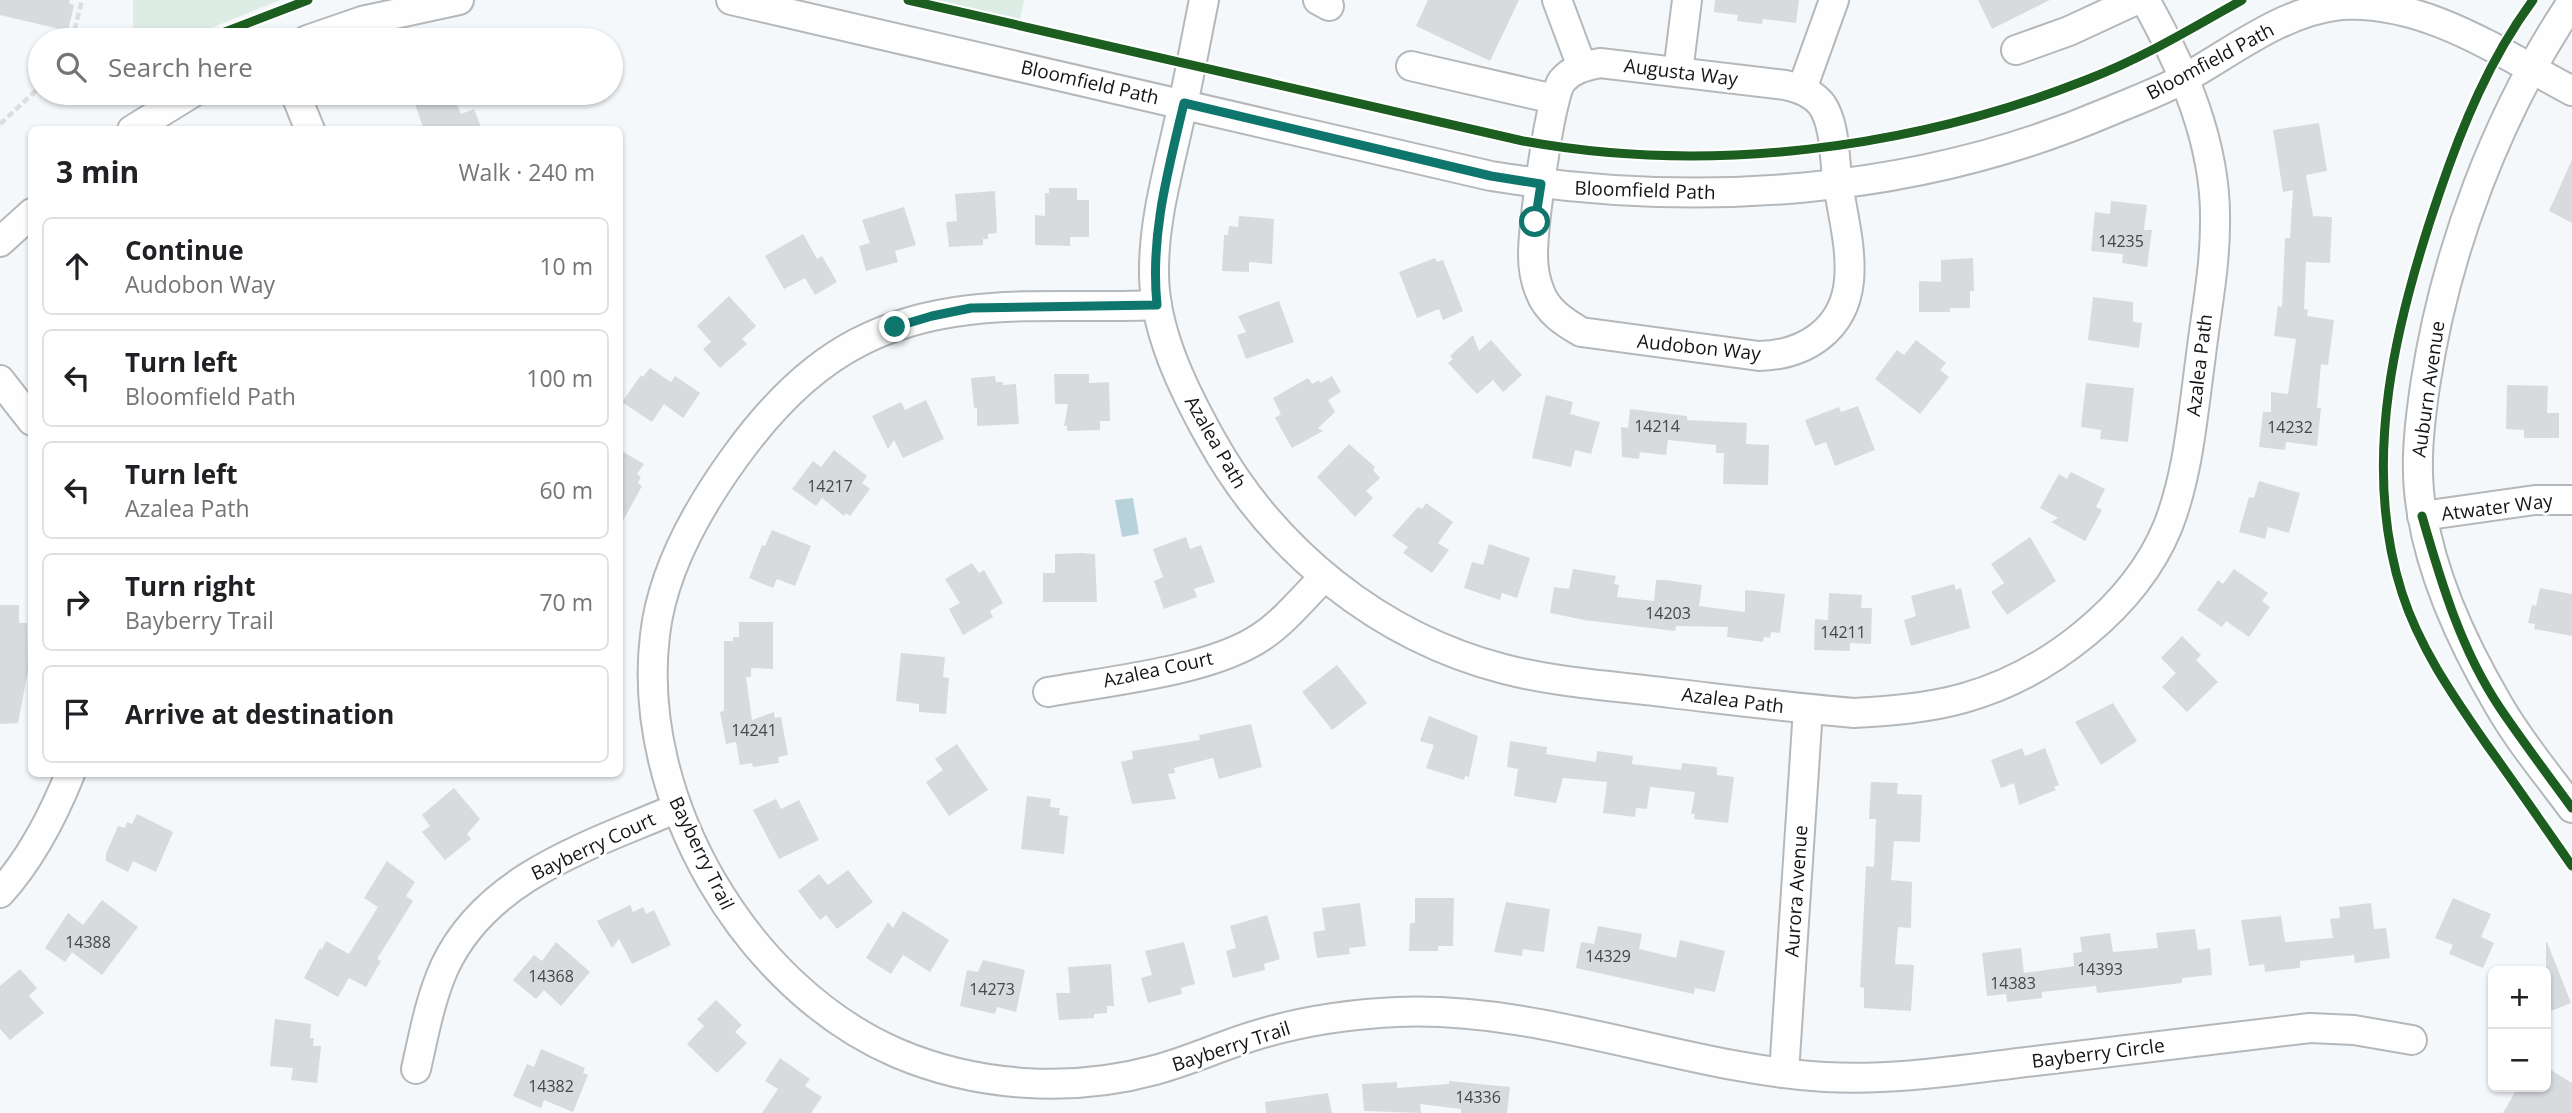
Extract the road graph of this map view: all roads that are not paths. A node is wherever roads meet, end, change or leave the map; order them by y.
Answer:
1 (459, 0) edge
2 (731, 0) edge
3 (1204, 0) edge
4 (1557, 0) edge
5 (1688, 0) edge
6 (1834, 0) edge
7 (2136, 0) edge
8 (2145, 0) edge
9 (2572, 2) edge
10 (342, 28) edge
11 (2016, 50) dead end
12 (1411, 66) dead end
13 (1582, 66) junction
14 (2531, 67) junction
15 (1678, 72) junction
16 (2184, 79) junction
17 (1802, 89) junction
18 (2572, 91) edge
19 (1554, 99) junction
20 (1184, 103) junction
21 (173, 105) edge
22 (300, 105) edge
23 (138, 126) edge
24 (308, 126) edge
25 (1541, 184) junction
26 (1838, 184) junction
27 (28, 217) edge
28 (0, 242) edge
29 (1157, 305) junction
30 (0, 380) edge
31 (28, 416) edge
32 (2572, 500) edge
33 (2422, 516) junction
34 (1324, 577) junction
35 (1048, 692) dead end
36 (1808, 709) junction
37 (69, 777) edge
38 (677, 808) junction
39 (2572, 808) edge
40 (0, 892) edge
41 (2412, 1040) dead end
42 (416, 1069) dead end
43 (1784, 1073) junction

1 - 10 street
2 - 20 street, Bloomfield Path
3 - 20 street, Azalea Path
4 - 13 street
5 - 15 street
6 - 17 street
7 - 11 street
8 - 16 street, Azalea Path
9 - 14 street, Auburn Avenue
12 - 19 street
13 - 15 street, Augusta Way
13 - 19 street
14 - 16 street, Bloomfield Path
14 - 18 street, Bloomfield Path
14 - 33 street, Auburn Avenue
15 - 17 street, Augusta Way
16 - 26 street, Bloomfield Path
16 - 36 street, Azalea Path
17 - 26 street
19 - 25 street
20 - 25 street, Bloomfield Path
20 - 29 street, Azalea Path
21 - 23 street
22 - 24 street
25 - 26 street, Bloomfield Path
25 - 26 street, Audobon Way
27 - 28 street
29 - 34 street, Azalea Path
29 - 38 street, Bayberry Trail
30 - 31 street
32 - 33 street, Atwater Way
33 - 39 street, Auburn Avenue
34 - 35 street, Azalea Court
34 - 36 street, Azalea Path
36 - 43 street, Aurora Avenue
37 - 40 street
38 - 42 street, Bayberry Court
38 - 43 street, Bayberry Trail
41 - 43 street, Bayberry Circle

